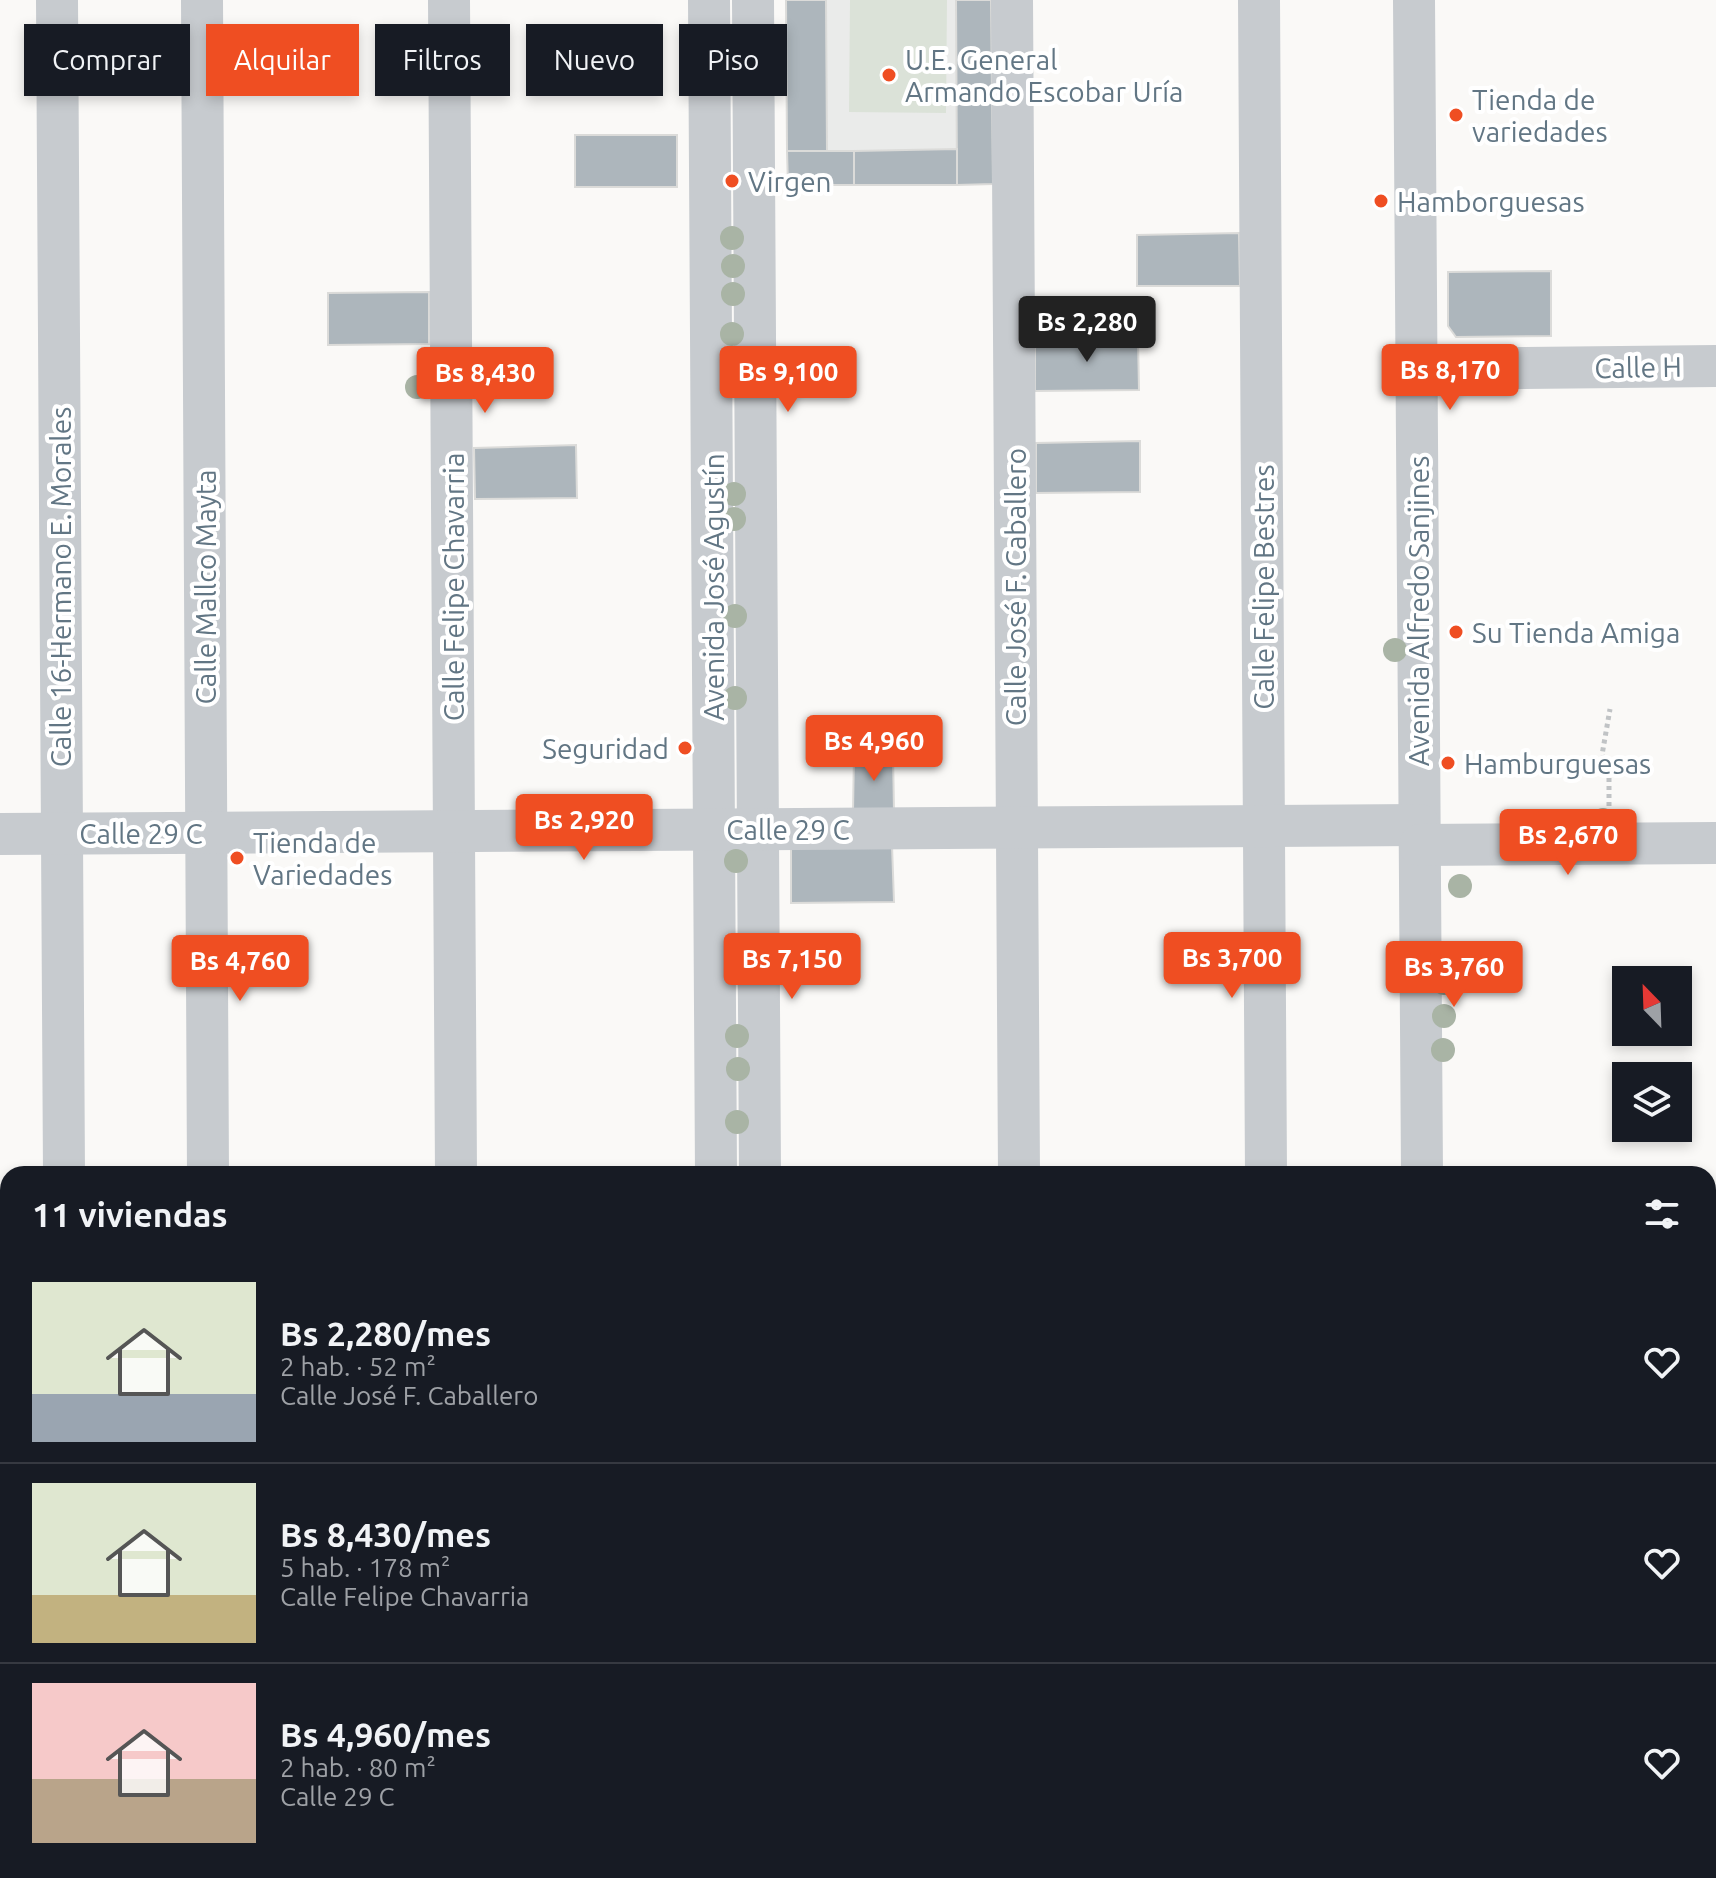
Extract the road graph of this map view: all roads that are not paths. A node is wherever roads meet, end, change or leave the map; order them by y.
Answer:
1 (57, 0) edge
2 (202, 0) edge
3 (449, 0) edge
4 (709, 0) edge
5 (753, 0) edge
6 (1012, 0) edge
7 (1259, 0) edge
8 (1414, 0) edge
9 (1716, 366) edge
10 (1416, 369) junction
11 (755, 396) junction
12 (712, 397) junction
13 (1264, 826) junction
14 (1016, 827) junction
15 (757, 829) junction
16 (455, 830) junction
17 (714, 830) junction
18 (62, 833) junction
19 (206, 833) junction
20 (0, 834) edge
21 (1420, 835) junction
22 (1716, 843) edge
23 (64, 1166) edge
24 (208, 1166) edge
25 (456, 1166) edge
26 (716, 1166) edge
27 (760, 1166) edge
28 (1019, 1166) edge
29 (1266, 1166) edge
30 (1422, 1166) edge

1 - 18 street, Calle 16-Hermano E. Morales
2 - 19 street, Calle Mallco Mayta
3 - 16 street, Calle Felipe Chavarria
4 - 12 street, Avenida José Agustín
5 - 11 street, Avenida José Agustín
6 - 14 street, Calle José F. Caballero
7 - 13 street, Calle Felipe Bestres
8 - 10 street, Avenida Alfredo Sanjines
9 - 10 street, Calle H
10 - 21 street, Avenida Alfredo Sanjines
11 - 12 street
11 - 15 street, Avenida José Agustín
12 - 17 street, Avenida José Agustín
13 - 14 street, Calle 29 C
13 - 21 street, Calle 29 C
13 - 29 street, Calle Felipe Bestres
14 - 15 street, Calle 29 C
14 - 28 street, Calle José F. Caballero
15 - 17 street, Calle 29 C
15 - 27 street, Avenida José Agustín
16 - 17 street, Calle 29 C
16 - 19 street, Calle 29 C
16 - 25 street, Calle Felipe Chavarria
17 - 26 street, Avenida José Agustín
18 - 19 street, Calle 29 C
18 - 20 street, Calle 29 C
18 - 23 street, Calle 16-Hermano E. Morales
19 - 24 street, Calle Mallco Mayta
21 - 22 street, Calle 29 C
21 - 30 street, Avenida Alfredo Sanjines

